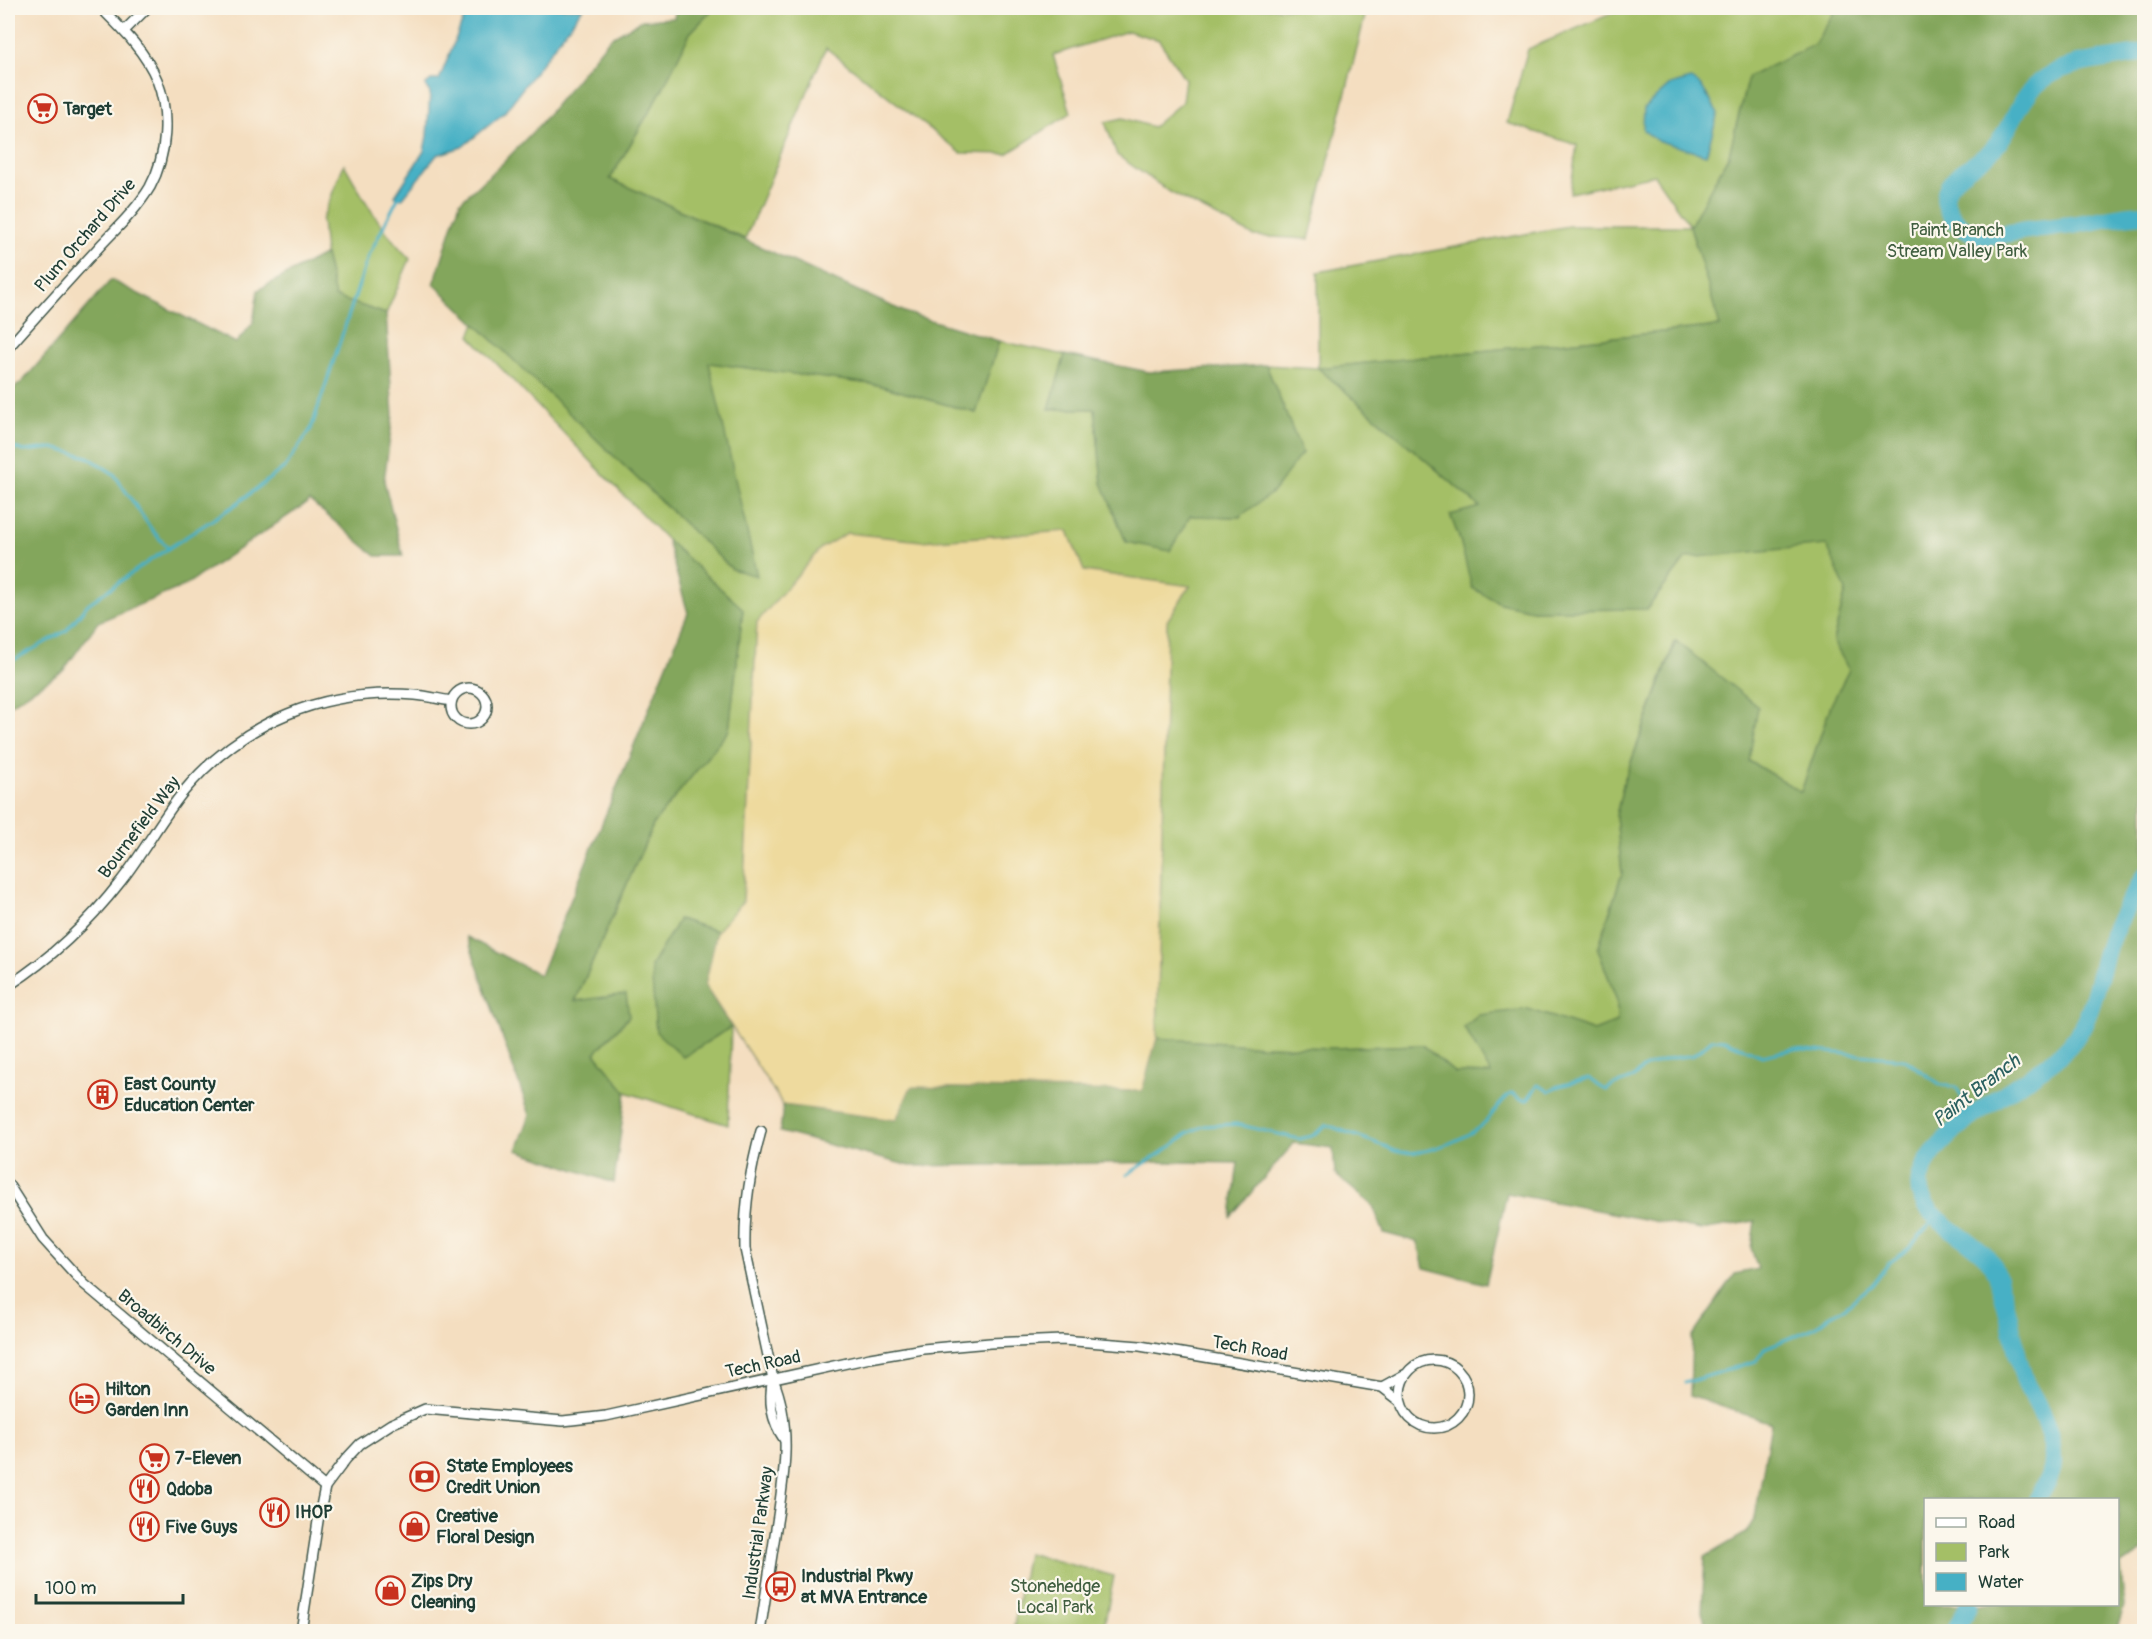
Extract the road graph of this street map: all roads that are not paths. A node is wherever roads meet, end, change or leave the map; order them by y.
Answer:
1 (101, 8) edge
2 (147, 8) edge
3 (124, 31) junction
4 (8, 348) edge
5 (451, 701) junction
6 (8, 986) edge
7 (761, 1131) dead end
8 (8, 1184) edge
9 (1404, 1375) junction
10 (774, 1379) junction
11 (1382, 1387) junction
12 (1400, 1401) junction
13 (325, 1487) junction
14 (301, 1632) edge
15 (760, 1632) edge

1 - 3 street, Plum Orchard Drive
2 - 3 street
3 - 4 street, Plum Orchard Drive
5 - 5 street
5 - 6 street, Bournefield Way
7 - 10 street, Industrial Parkway
8 - 13 street, Broadbirch Drive
9 - 11 street, Tech Road
9 - 12 street
9 - 12 street, Tech Road
10 - 11 street, Tech Road
10 - 13 street, Tech Road
10 - 15 street, Industrial Parkway
11 - 12 street, Tech Road
13 - 14 street, Tech Road

